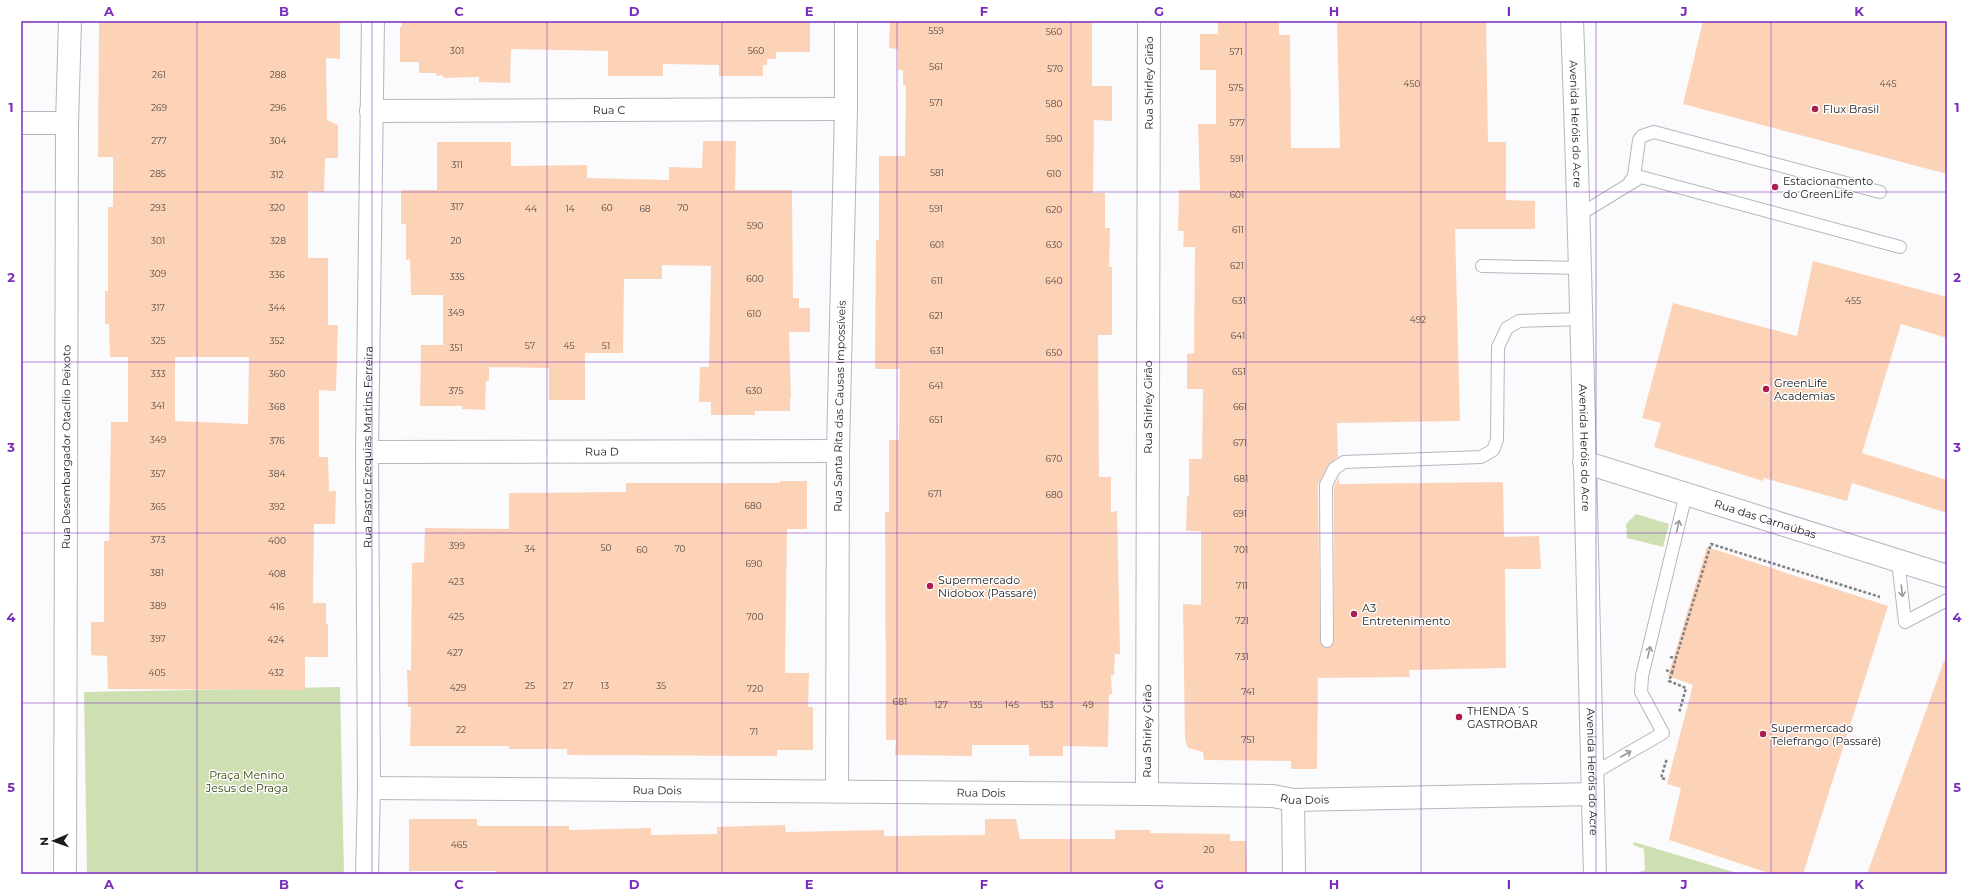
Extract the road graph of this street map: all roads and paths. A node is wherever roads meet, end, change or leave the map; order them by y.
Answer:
1 (70, 21) edge
2 (373, 21) edge
3 (846, 21) edge
4 (1149, 21) edge
5 (1572, 21) edge
6 (846, 109) junction
7 (371, 111) junction
8 (21, 123) edge
9 (67, 123) junction
10 (1627, 186) junction
11 (1880, 192) dead end
12 (1579, 216) junction
13 (1900, 248) dead end
14 (1482, 266) dead end
15 (1580, 268) junction
16 (1581, 319) junction
17 (838, 451) junction
18 (367, 452) junction
19 (1584, 462) junction
20 (1686, 494) junction
21 (1898, 560) junction
22 (1947, 576) edge
23 (1947, 600) edge
24 (1903, 605) junction
25 (1326, 641) dead end
26 (1668, 656) dead end
27 (1676, 658) junction
28 (1665, 670) dead end
29 (1672, 673) junction
30 (1678, 718) dead end
31 (1667, 756) dead end
32 (1666, 779) dead end
33 (1592, 784) junction
34 (369, 788) junction
35 (836, 790) junction
36 (1147, 794) junction
37 (1293, 800) junction
38 (65, 874) edge
39 (367, 874) edge
40 (1294, 874) edge
41 (1595, 874) edge

1 - 9 street, Rua Desembargador Otacílio Peixoto
2 - 7 street, Rua Pastor Ezequias Martins Ferreira
3 - 6 street, Rua Santa Rita das Causas Impossíveis
4 - 36 street, Rua Shirley Girão
5 - 12 street, Avenida Heróis do Acre
6 - 7 street, Rua C
6 - 17 street, Rua Santa Rita das Causas Impossíveis
7 - 18 street, Rua Pastor Ezequias Martins Ferreira
8 - 9 street
9 - 38 street, Rua Desembargador Otacílio Peixoto
10 - 11 lane
10 - 12 lane
10 - 13 lane
12 - 15 street, Avenida Heróis do Acre
14 - 15 lane
15 - 16 street, Avenida Heróis do Acre
16 - 19 street, Avenida Heróis do Acre
16 - 25 lane
17 - 18 street, Rua D
17 - 35 street, Rua Santa Rita das Causas Impossíveis
18 - 34 street, Rua Pastor Ezequias Martins Ferreira
19 - 20 street, Rua das Carnaúbas
19 - 33 street, Avenida Heróis do Acre
20 - 21 street, Rua das Carnaúbas
33 -> 20 lane
21 - 22 street, Rua das Carnaúbas
21 -> 24 lane
23 - 24 lane
24 - 27 path
26 - 27 path
27 - 29 path
28 - 29 path
29 - 30 path
31 - 32 path
33 - 37 street, Rua Dois
33 - 41 street, Avenida Heróis do Acre
34 - 35 street, Rua Dois
34 - 39 street, Rua Pastor Ezequias Martins Ferreira
35 - 36 street, Rua Dois
36 - 37 street, Rua Dois
37 - 40 street

